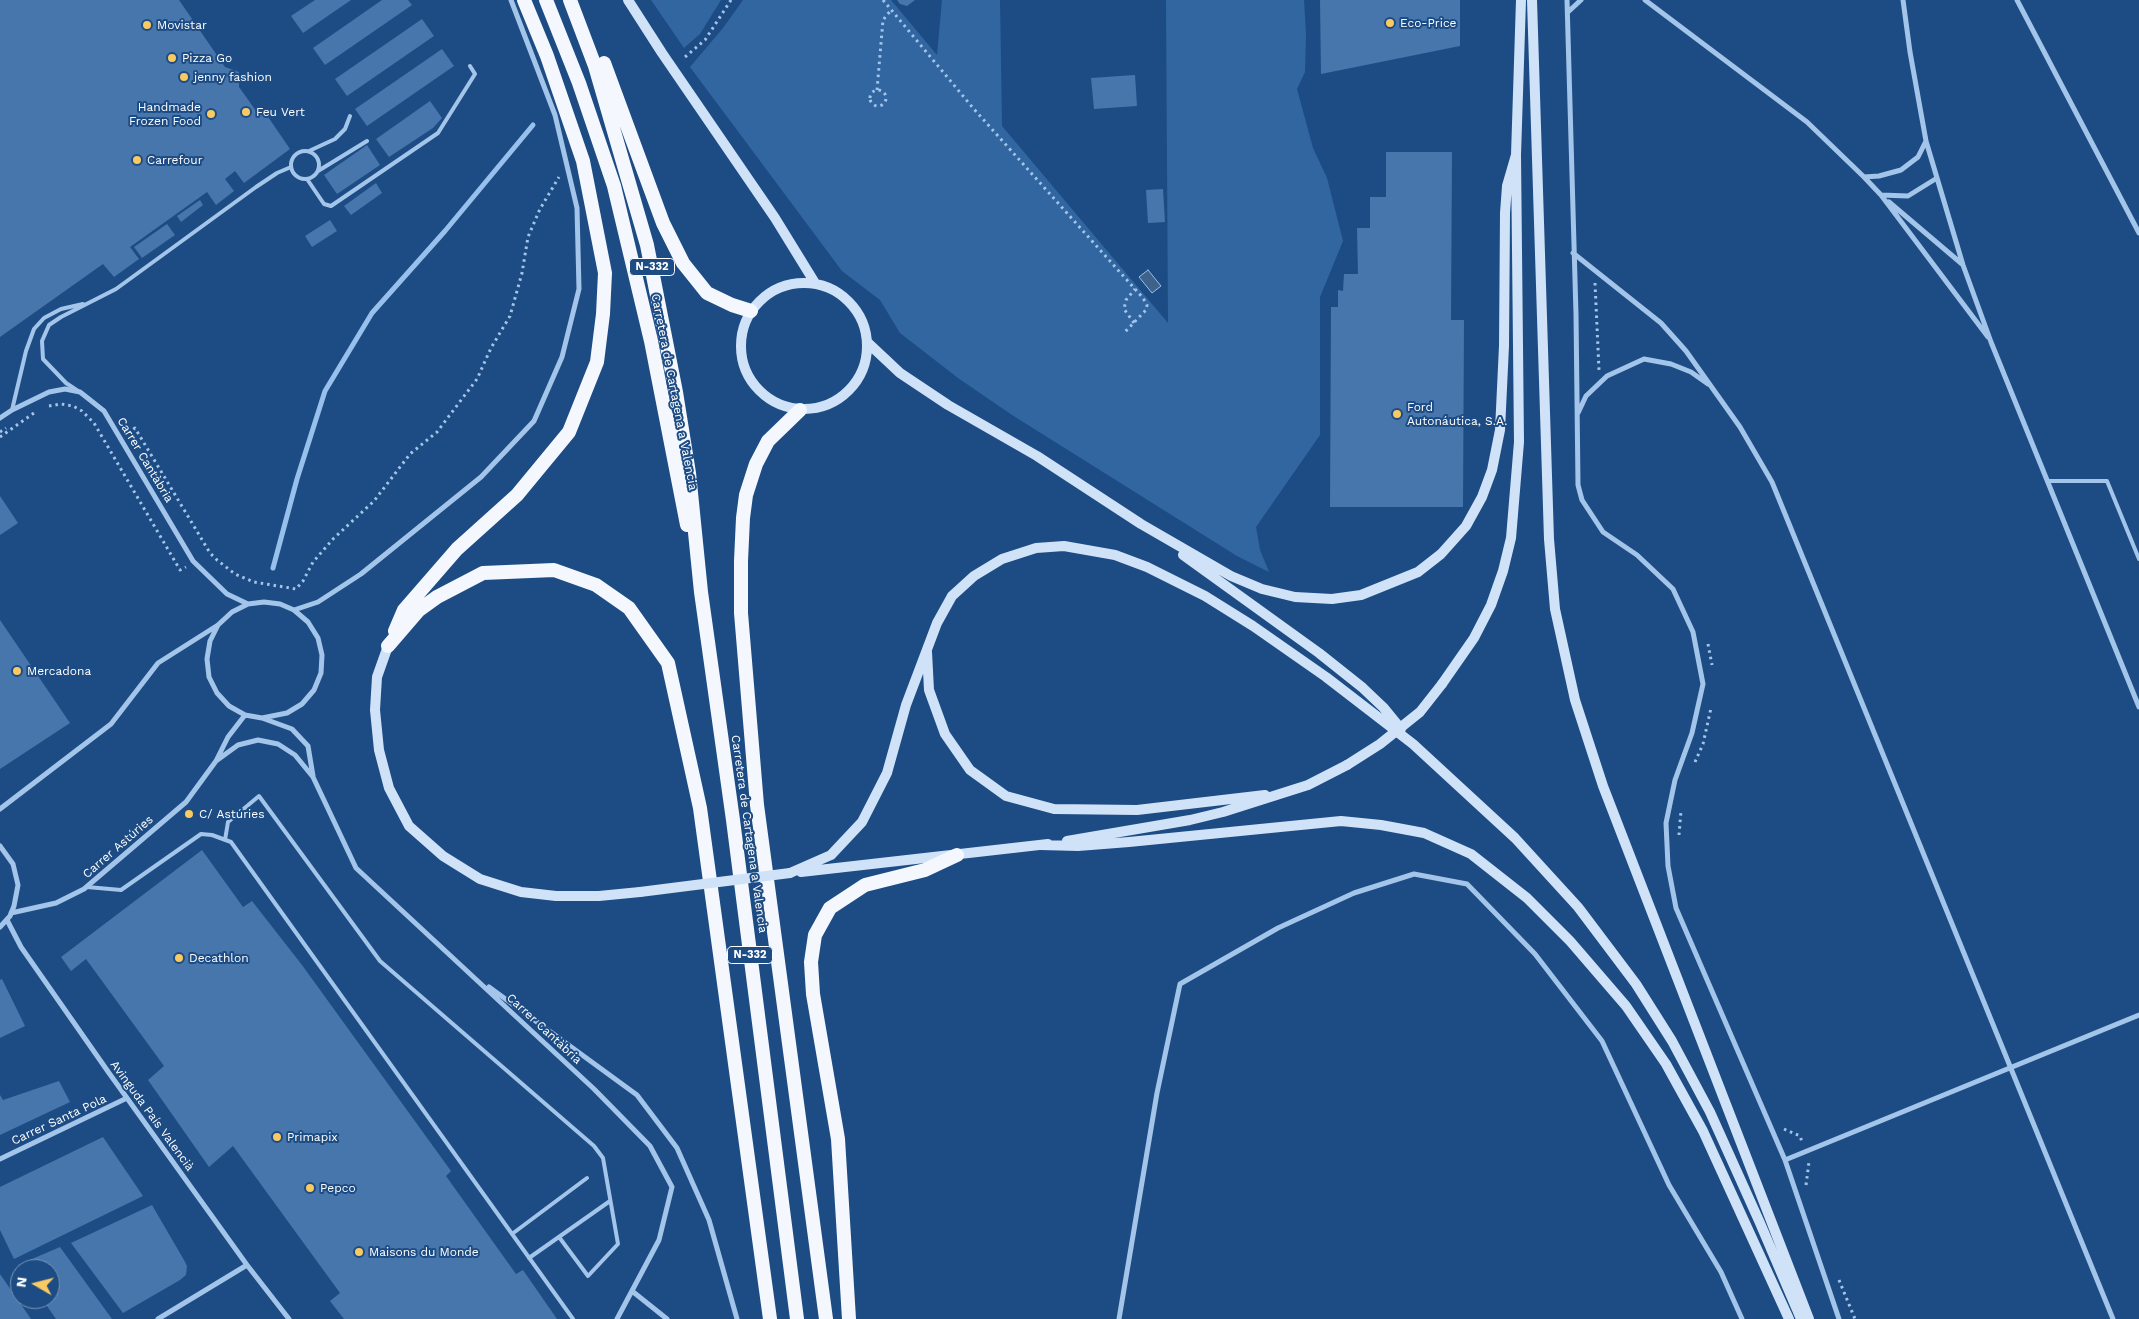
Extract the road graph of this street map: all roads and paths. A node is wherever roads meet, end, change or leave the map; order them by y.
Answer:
1 (511, 0) edge
2 (524, 0) edge
3 (546, 0) edge
4 (571, 0) edge
5 (628, 0) edge
6 (731, 0) edge
7 (883, 0) edge
8 (1522, 0) edge
9 (1532, 0) edge
10 (1567, 0) edge
11 (1581, 0) edge
12 (1646, 0) edge
13 (1903, 0) edge
14 (2017, 0) edge
15 (891, 10) junction
16 (1568, 12) junction
17 (685, 57) dead end
18 (470, 66) dead end
19 (877, 90) junction
20 (350, 116) dead end
21 (367, 141) dead end
22 (1926, 141) junction
23 (309, 151) junction
24 (1516, 155) junction
25 (291, 167) junction
26 (318, 171) junction
27 (562, 172) dead end
28 (1864, 177) junction
29 (1937, 178) junction
30 (307, 179) junction
31 (1881, 195) junction
32 (2139, 233) edge
33 (1573, 253) junction
34 (1963, 265) junction
35 (1594, 270) junction
36 (815, 284) junction
37 (1135, 289) junction
38 (90, 303) junction
39 (752, 311) junction
40 (1134, 323) junction
41 (1123, 334) dead end
42 (868, 342) junction
43 (1991, 342) junction
44 (1599, 383) junction
45 (1712, 388) junction
46 (80, 392) junction
47 (43, 407) dead end
48 (12, 410) junction
49 (800, 410) junction
50 (0, 418) edge
51 (1577, 418) junction
52 (135, 428) dead end
53 (0, 432) edge
54 (0, 437) edge
55 (2049, 481) junction
56 (1141, 524) junction
57 (2139, 559) edge
58 (184, 568) dead end
59 (701, 592) junction
60 (248, 604) junction
61 (294, 610) junction
62 (218, 625) junction
63 (1706, 636) dead end
64 (388, 646) junction
65 (927, 648) junction
66 (1713, 673) dead end
67 (1712, 700) dead end
68 (2139, 707) edge
69 (245, 715) junction
70 (262, 718) junction
71 (1413, 744) junction
72 (216, 761) junction
73 (1693, 768) dead end
74 (313, 777) junction
75 (1276, 796) junction
76 (0, 809) edge
77 (1682, 810) dead end
78 (1679, 839) dead end
79 (225, 840) junction
80 (1041, 845) junction
81 (0, 846) edge
82 (957, 855) junction
83 (790, 873) junction
84 (87, 887) junction
85 (11, 913) junction
86 (6, 920) junction
87 (0, 927) edge
88 (470, 974) junction
89 (2139, 1015) edge
90 (2011, 1067) junction
91 (127, 1098) junction
92 (1780, 1127) dead end
93 (1806, 1152) junction
94 (0, 1159) edge
95 (1785, 1160) junction
96 (587, 1178) dead end
97 (1807, 1188) dead end
98 (610, 1201) junction
99 (512, 1234) junction
100 (559, 1238) junction
101 (529, 1258) junction
102 (248, 1265) junction
103 (1837, 1275) dead end
104 (632, 1292) junction
105 (158, 1319) edge
106 (289, 1319) edge
107 (573, 1319) edge
108 (616, 1319) edge
109 (667, 1319) edge
110 (737, 1319) edge
111 (770, 1319) edge
112 (797, 1319) edge
113 (826, 1319) edge
114 (849, 1319) edge
115 (1119, 1319) edge
116 (1742, 1319) edge
117 (1789, 1319) edge
118 (1801, 1319) edge
119 (1809, 1319) edge
120 (1839, 1319) edge
121 (1855, 1319) edge
122 (2113, 1319) edge

1 - 61 street
2 - 64 highway
3 - 59 highway, Carretera de Cartagena a Valencia / N-332
4 - 39 highway
4 - 59 highway, Carretera de Cartagena a Valencia / N-332
5 - 36 main road
6 - 17 path
7 - 15 path
8 - 24 main road
9 - 119 main road
10 - 16 street
11 - 16 street
12 - 28 street
13 - 22 street
14 - 32 street
15 - 19 path
15 - 37 path
16 - 33 street
18 - 30 lane
19 - 19 path
20 - 23 lane
21 - 26 lane
22 - 28 street
22 - 29 street
23 - 25 lane
23 - 26 lane
24 - 56 main road
24 - 75 main road, bridge
25 - 30 lane
25 - 38 lane
26 - 30 lane
27 - 52 path
28 - 31 street
29 - 31 street
29 - 34 street
31 - 34 street
31 - 43 street
33 - 35 street
33 - 51 street
34 - 43 street
35 - 44 path
35 - 45 street
36 - 39 main road
36 - 42 main road
37 - 40 path
37 - 40 path
38 - 46 lane
38 - 48 lane
39 - 49 main road
40 - 41 path
42 - 49 main road
42 - 56 main road
43 - 55 street
44 - 45 street
44 - 51 street
45 - 90 street
46 - 48 street
46 - 60 street, Carrer Cantàbria
47 - 58 path
48 - 50 street
49 - 113 highway
51 - 95 street
53 - 54 path
55 - 57 lane
55 - 68 street
56 - 71 main road
59 - 112 highway, Carretera de Cartagena a Valencia / N-332
60 - 61 street
60 - 62 street
61 - 70 street
62 - 69 street
62 - 76 street
63 - 66 path
64 - 83 main road, bridge
64 - 111 highway
65 - 71 main road
65 - 75 main road
65 - 83 main road
67 - 73 path
69 - 70 street
69 - 72 street
70 - 74 street
71 - 118 main road
72 - 74 street
72 - 84 street, Carrer Astúries
74 - 88 street, Carrer Cantàbria
75 - 80 main road
77 - 78 path
79 - 84 lane
79 - 98 lane
79 - 99 lane
80 - 82 main road
80 - 117 main road
81 - 85 street
82 - 83 main road
82 - 114 highway
84 - 85 street, Carrer Astúries
85 - 86 street
86 - 87 street
86 - 91 street, Avinguda País Valencià
88 - 104 street, Carrer Cantàbria
88 - 110 street
89 - 90 street
90 - 93 street
90 - 122 street
91 - 94 street, Carrer Santa Pola
91 - 102 street, Avinguda País Valencià
92 - 93 path
93 - 95 street
93 - 97 path
95 - 120 street
96 - 99 lane
98 - 100 lane
98 - 100 lane
99 - 101 lane
100 - 101 lane
101 - 107 lane
102 - 105 street
102 - 106 street, Avinguda País Valencià
103 - 121 path
104 - 108 street, Carrer Cantàbria
104 - 109 street
115 - 116 street

